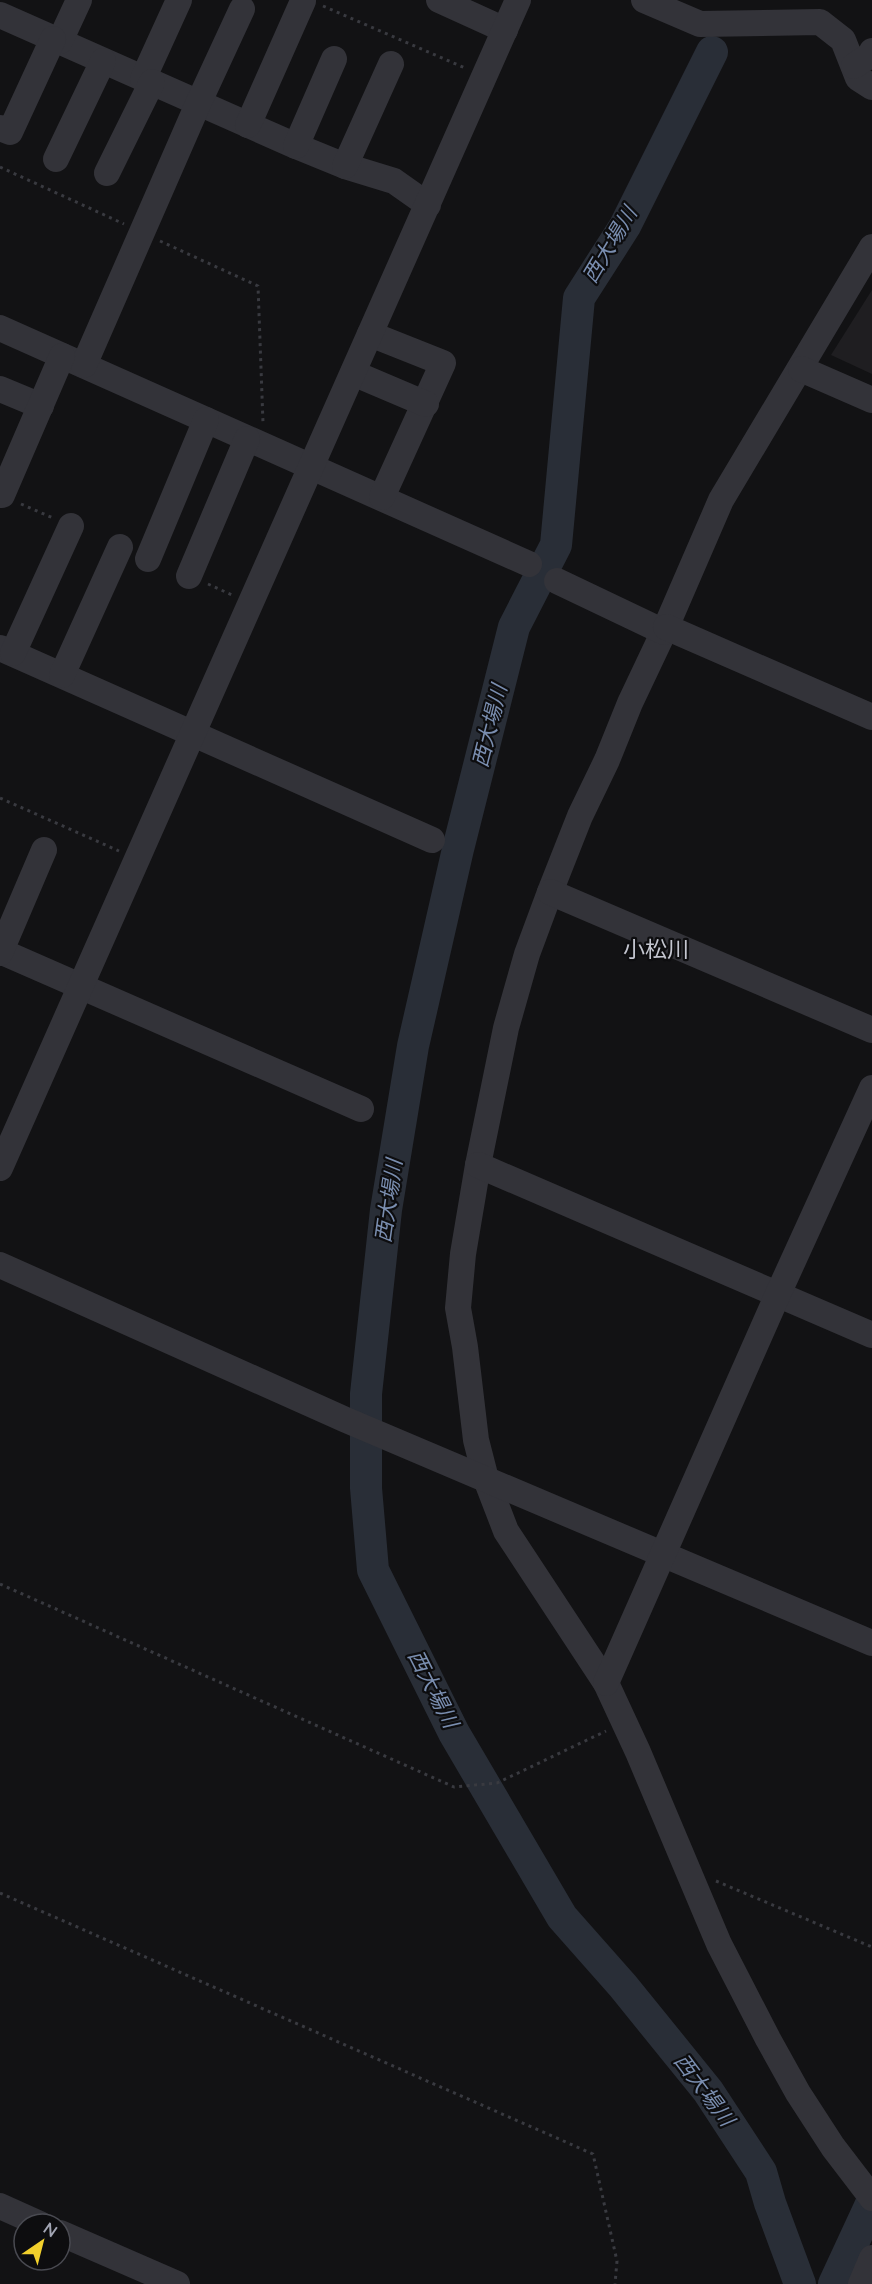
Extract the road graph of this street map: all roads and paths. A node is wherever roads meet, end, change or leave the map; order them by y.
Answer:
1 (79, 0) edge
2 (179, 0) edge
3 (438, 0) edge
4 (518, 0) edge
5 (644, 0) edge
6 (312, 3) edge
7 (242, 9) dead end
8 (4, 15) edge
9 (504, 30) junction
10 (57, 40) junction
11 (334, 59) dead end
12 (863, 59) edge
13 (104, 62) junction
14 (391, 64) dead end
15 (475, 73) dead end
16 (147, 81) junction
17 (872, 87) edge
18 (198, 104) junction
19 (248, 125) junction
20 (0, 128) edge
21 (296, 146) junction
22 (56, 159) dead end
23 (345, 166) junction
24 (0, 167) edge
25 (107, 173) dead end
26 (428, 205) junction
27 (141, 232) junction
28 (872, 247) edge
29 (0, 328) edge
30 (370, 334) junction
31 (73, 361) junction
32 (801, 369) junction
33 (353, 373) junction
34 (0, 389) edge
35 (872, 400) edge
36 (426, 404) junction
37 (40, 405) junction
38 (206, 420) junction
39 (256, 443) junction
40 (10, 447) edge
41 (311, 466) junction
42 (2, 495) dead end
43 (382, 497) junction
44 (71, 526) dead end
45 (120, 547) dead end
46 (148, 559) dead end
47 (529, 564) dead end
48 (189, 576) dead end
49 (557, 581) dead end
50 (665, 629) junction
51 (6, 650) edge
52 (62, 675) junction
53 (872, 717) edge
54 (192, 734) junction
55 (0, 798) edge
56 (432, 840) dead end
57 (44, 850) dead end
58 (135, 859) junction
59 (550, 892) junction
60 (0, 952) edge
61 (81, 987) junction
62 (872, 1030) edge
63 (872, 1088) edge
64 (361, 1109) dead end
65 (478, 1165) junction
66 (0, 1168) edge
67 (0, 1265) edge
68 (778, 1294) junction
69 (872, 1335) edge
70 (486, 1479) junction
71 (663, 1554) junction
72 (0, 1584) edge
73 (872, 1643) edge
74 (606, 1683) junction
75 (624, 1723) junction
76 (687, 1869) junction
77 (0, 1893) edge
78 (872, 1947) edge
79 (867, 2192) edge
80 (72, 2238) edge
81 (872, 2258) edge
82 (177, 2284) edge
83 (615, 2284) edge
84 (861, 2284) edge

1 - 10 street
2 - 16 street
3 - 9 street
4 - 9 street
5 - 12 street
6 - 15 path
6 - 19 street
7 - 18 street
8 - 10 street
9 - 26 street
10 - 13 street
10 - 20 street
11 - 21 street
12 - 17 street
13 - 16 street
13 - 22 street
14 - 23 street
16 - 18 street
16 - 25 street
18 - 19 street
18 - 27 street
19 - 21 street
21 - 23 street
23 - 26 street
24 - 27 path
26 - 30 street
27 - 31 street
27 - 39 path
28 - 32 street
29 - 31 street
30 - 33 street
30 - 36 street
31 - 37 street
31 - 38 street
32 - 35 street
32 - 50 street
33 - 36 street
33 - 41 street
34 - 37 street
36 - 43 street
37 - 40 street
38 - 39 street
38 - 46 street
39 - 41 street
39 - 48 street
40 - 42 street
41 - 43 street
41 - 54 street
43 - 47 street
44 - 51 street
45 - 52 street
49 - 50 street
50 - 53 street
50 - 59 street
51 - 52 street
52 - 54 street
54 - 56 street
54 - 58 street
55 - 58 path
57 - 60 street
58 - 61 street
59 - 62 street
59 - 65 street
60 - 61 street
61 - 64 street
61 - 66 street
63 - 68 street
65 - 68 street
65 - 70 street
67 - 70 street
68 - 69 street
68 - 71 street
70 - 71 street
70 - 74 street
71 - 73 street
71 - 74 street
72 - 75 path
74 - 75 street
75 - 76 street
76 - 78 path
76 - 79 street
77 - 83 path
80 - 82 street
81 - 84 street

